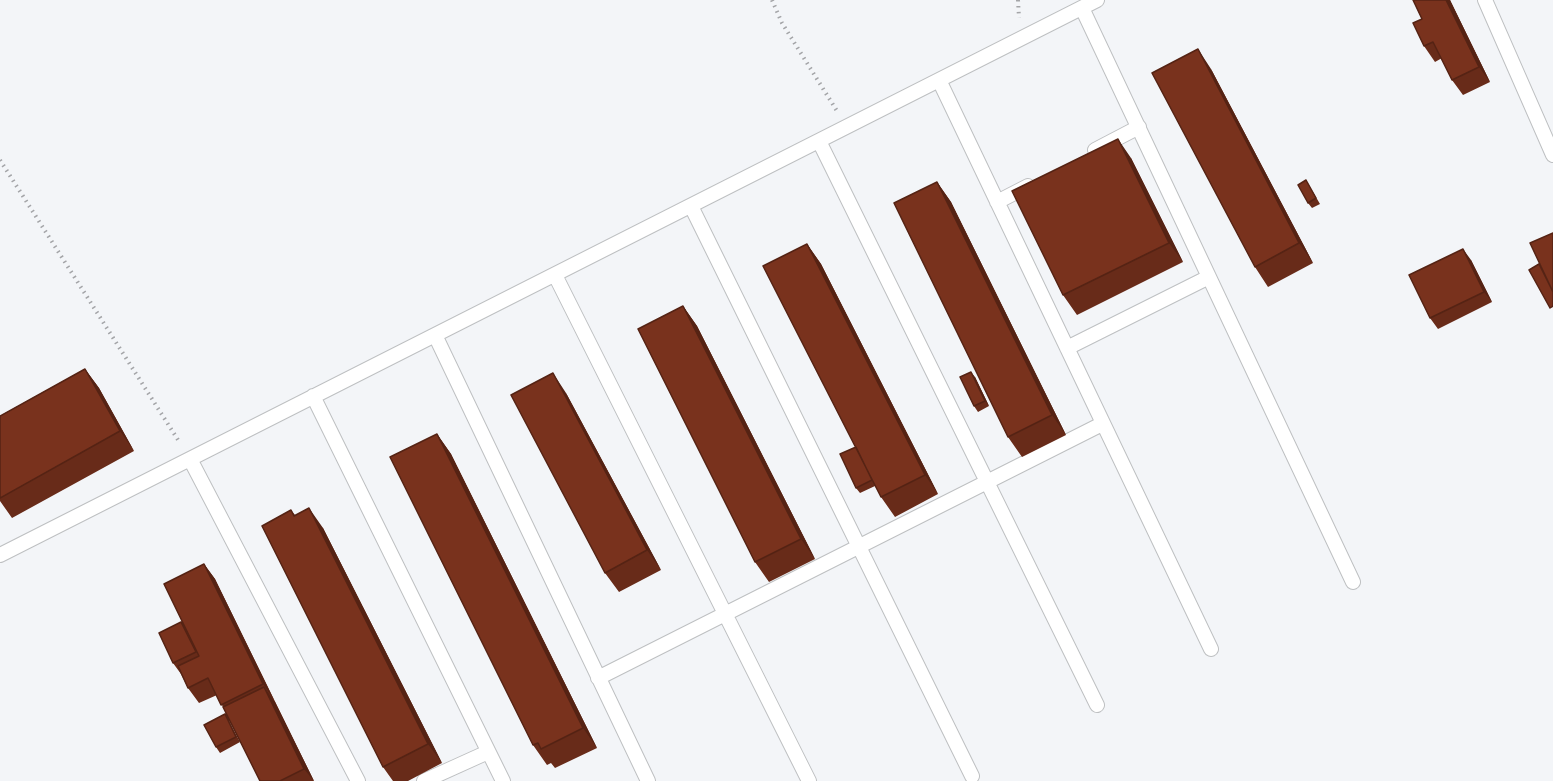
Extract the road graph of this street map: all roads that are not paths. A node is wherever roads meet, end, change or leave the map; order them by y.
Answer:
1 (1098, 0) edge
2 (1485, 0) edge
3 (1082, 8) junction
4 (939, 80) junction
5 (1138, 127) junction
6 (819, 141) junction
7 (1553, 155) edge
8 (1083, 156) edge
9 (1039, 180) edge
10 (997, 202) junction
11 (691, 206) junction
12 (555, 275) junction
13 (1209, 277) junction
14 (435, 335) junction
15 (1066, 348) junction
16 (313, 396) junction
17 (1102, 424) junction
18 (190, 459) junction
19 (987, 483) junction
20 (858, 547) junction
21 (0, 555) edge
22 (1353, 582) dead end
23 (725, 614) junction
24 (1210, 649) dead end
25 (598, 678) junction
26 (1097, 705) dead end
27 (488, 752) junction
28 (972, 776) dead end
29 (358, 781) edge
30 (424, 781) edge
31 (502, 781) edge
32 (648, 781) edge
33 (809, 781) edge

1 - 3 lane
2 - 7 lane
3 - 4 lane
3 - 5 lane
4 - 6 lane
4 - 10 lane
5 - 8 lane
5 - 13 lane
6 - 11 lane
6 - 19 lane
9 - 10 lane
10 - 15 lane
11 - 12 lane
11 - 20 lane
12 - 14 lane
12 - 23 lane
13 - 15 lane
13 - 22 lane
14 - 16 lane
14 - 25 lane
15 - 17 lane
16 - 18 lane
16 - 27 lane
17 - 19 lane
17 - 24 lane
18 - 21 lane
18 - 29 lane
19 - 20 lane
19 - 26 lane
20 - 23 lane
20 - 28 lane
23 - 25 lane
23 - 33 lane
25 - 32 lane
27 - 30 lane
27 - 31 lane

